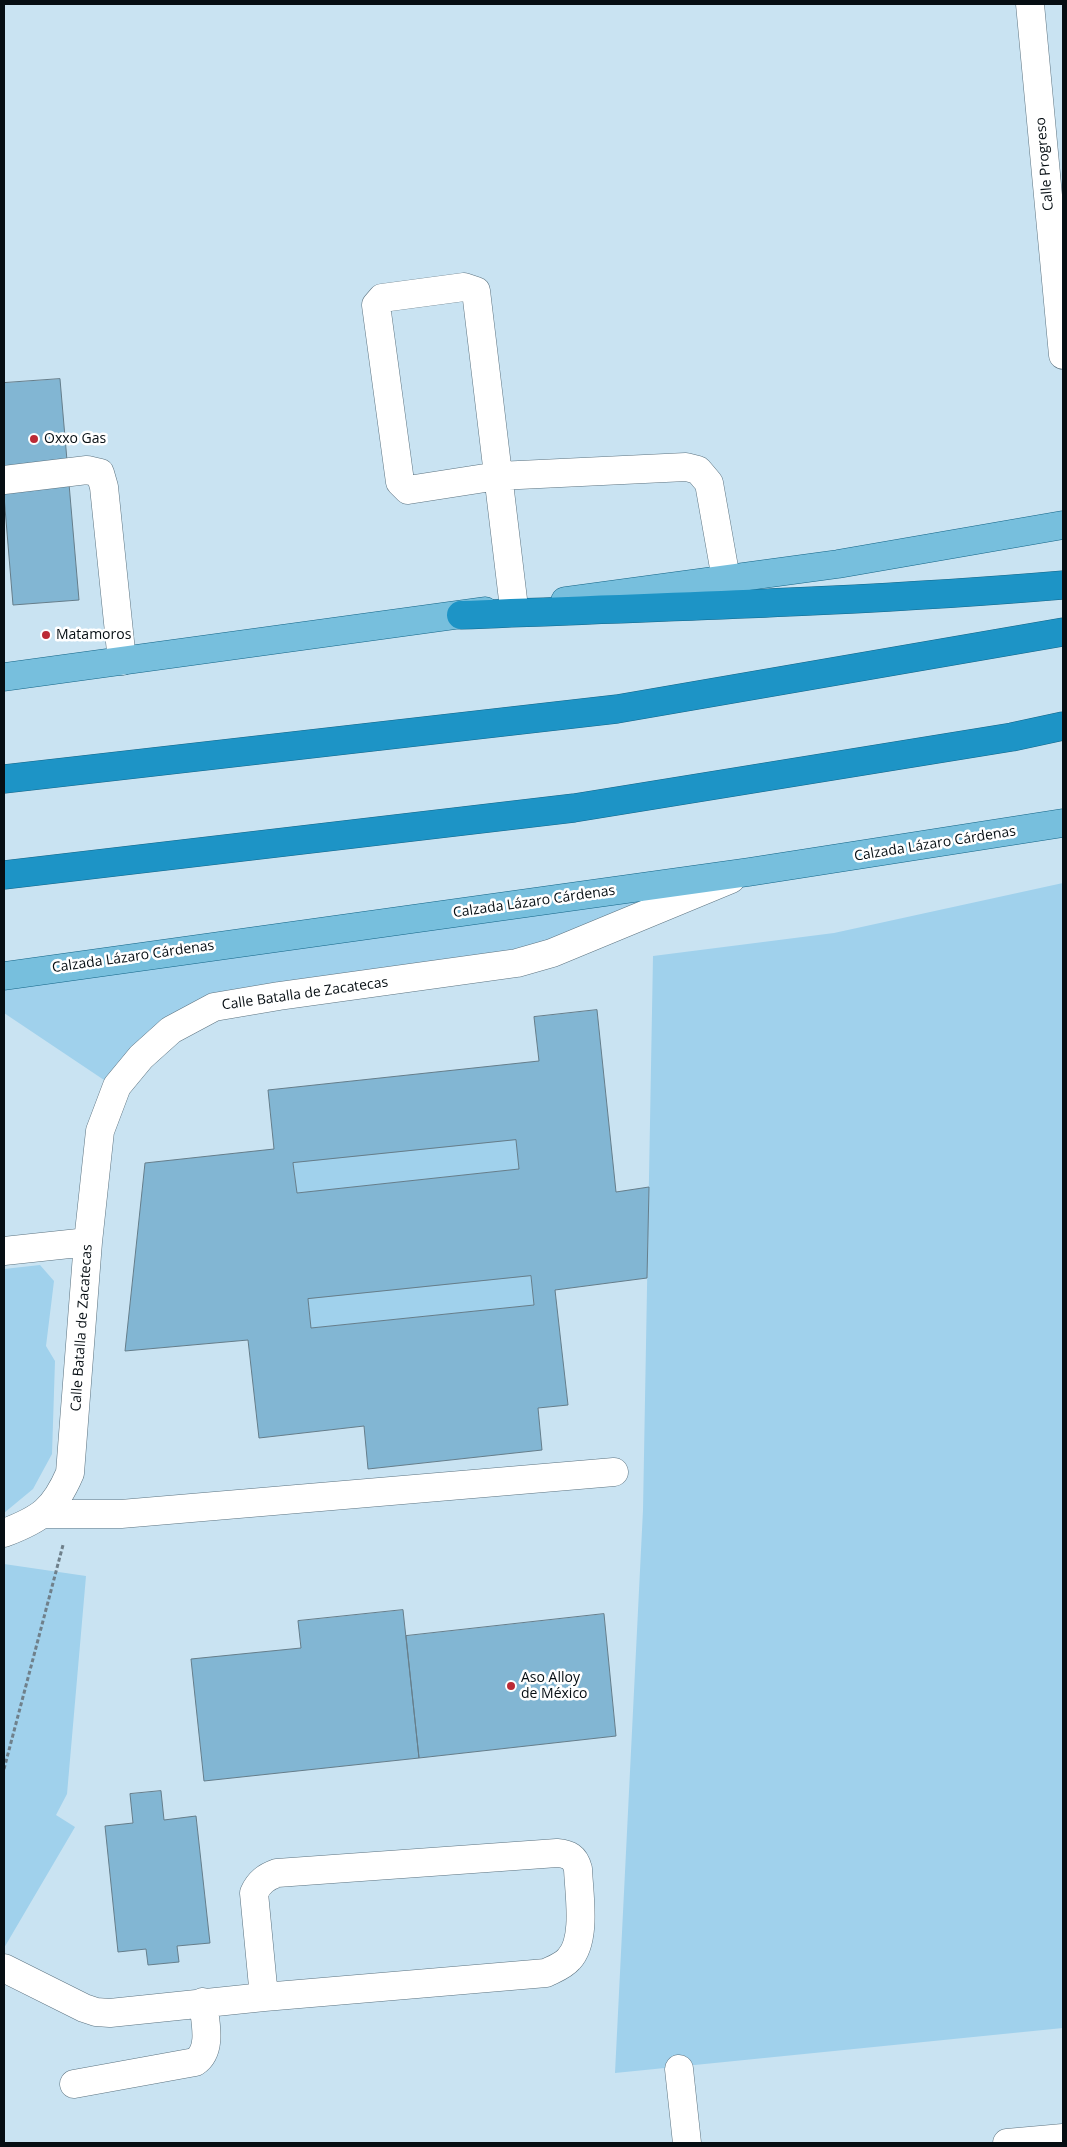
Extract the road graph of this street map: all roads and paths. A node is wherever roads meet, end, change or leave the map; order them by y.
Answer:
1 (1030, 4) edge
2 (1063, 355) edge
3 (498, 476) junction
4 (4, 480) edge
5 (1063, 525) edge
6 (726, 579) junction
7 (1063, 585) edge
8 (514, 608) junction
9 (461, 615) junction
10 (1063, 632) edge
11 (122, 661) junction
12 (4, 676) edge
13 (1063, 726) edge
14 (4, 779) edge
15 (1063, 823) edge
16 (750, 872) junction
17 (4, 875) edge
18 (4, 976) edge
19 (88, 1242) junction
20 (4, 1251) edge
21 (614, 1472) dead end
22 (57, 1514) junction
23 (4, 1533) edge
24 (4, 1769) edge
25 (4, 1968) edge
26 (264, 1997) junction
27 (204, 2002) junction
28 (680, 2069) dead end
29 (74, 2084) dead end
30 (1063, 2138) edge
31 (687, 2143) edge
32 (1007, 2143) edge

1 - 2 street, Calle Progreso
3 - 3 street
3 - 6 street
3 - 8 street
4 - 11 street
5 - 6 main road
6 - 8 main road
7 - 9 highway
8 - 9 main road
9 - 11 main road
10 - 14 highway
11 - 12 main road
13 - 17 highway
15 - 16 main road, Calzada Lázaro Cárdenas
16 - 18 main road, Calzada Lázaro Cárdenas
16 - 19 street, Calle Batalla de Zacatecas
19 - 20 street
19 - 22 street, Calle Batalla de Zacatecas
21 - 22 street
22 - 23 street, Calle Batalla de Zacatecas
22 - 24 path
25 - 27 street
26 - 26 street
26 - 27 street
27 - 29 street
28 - 31 street
30 - 32 street

